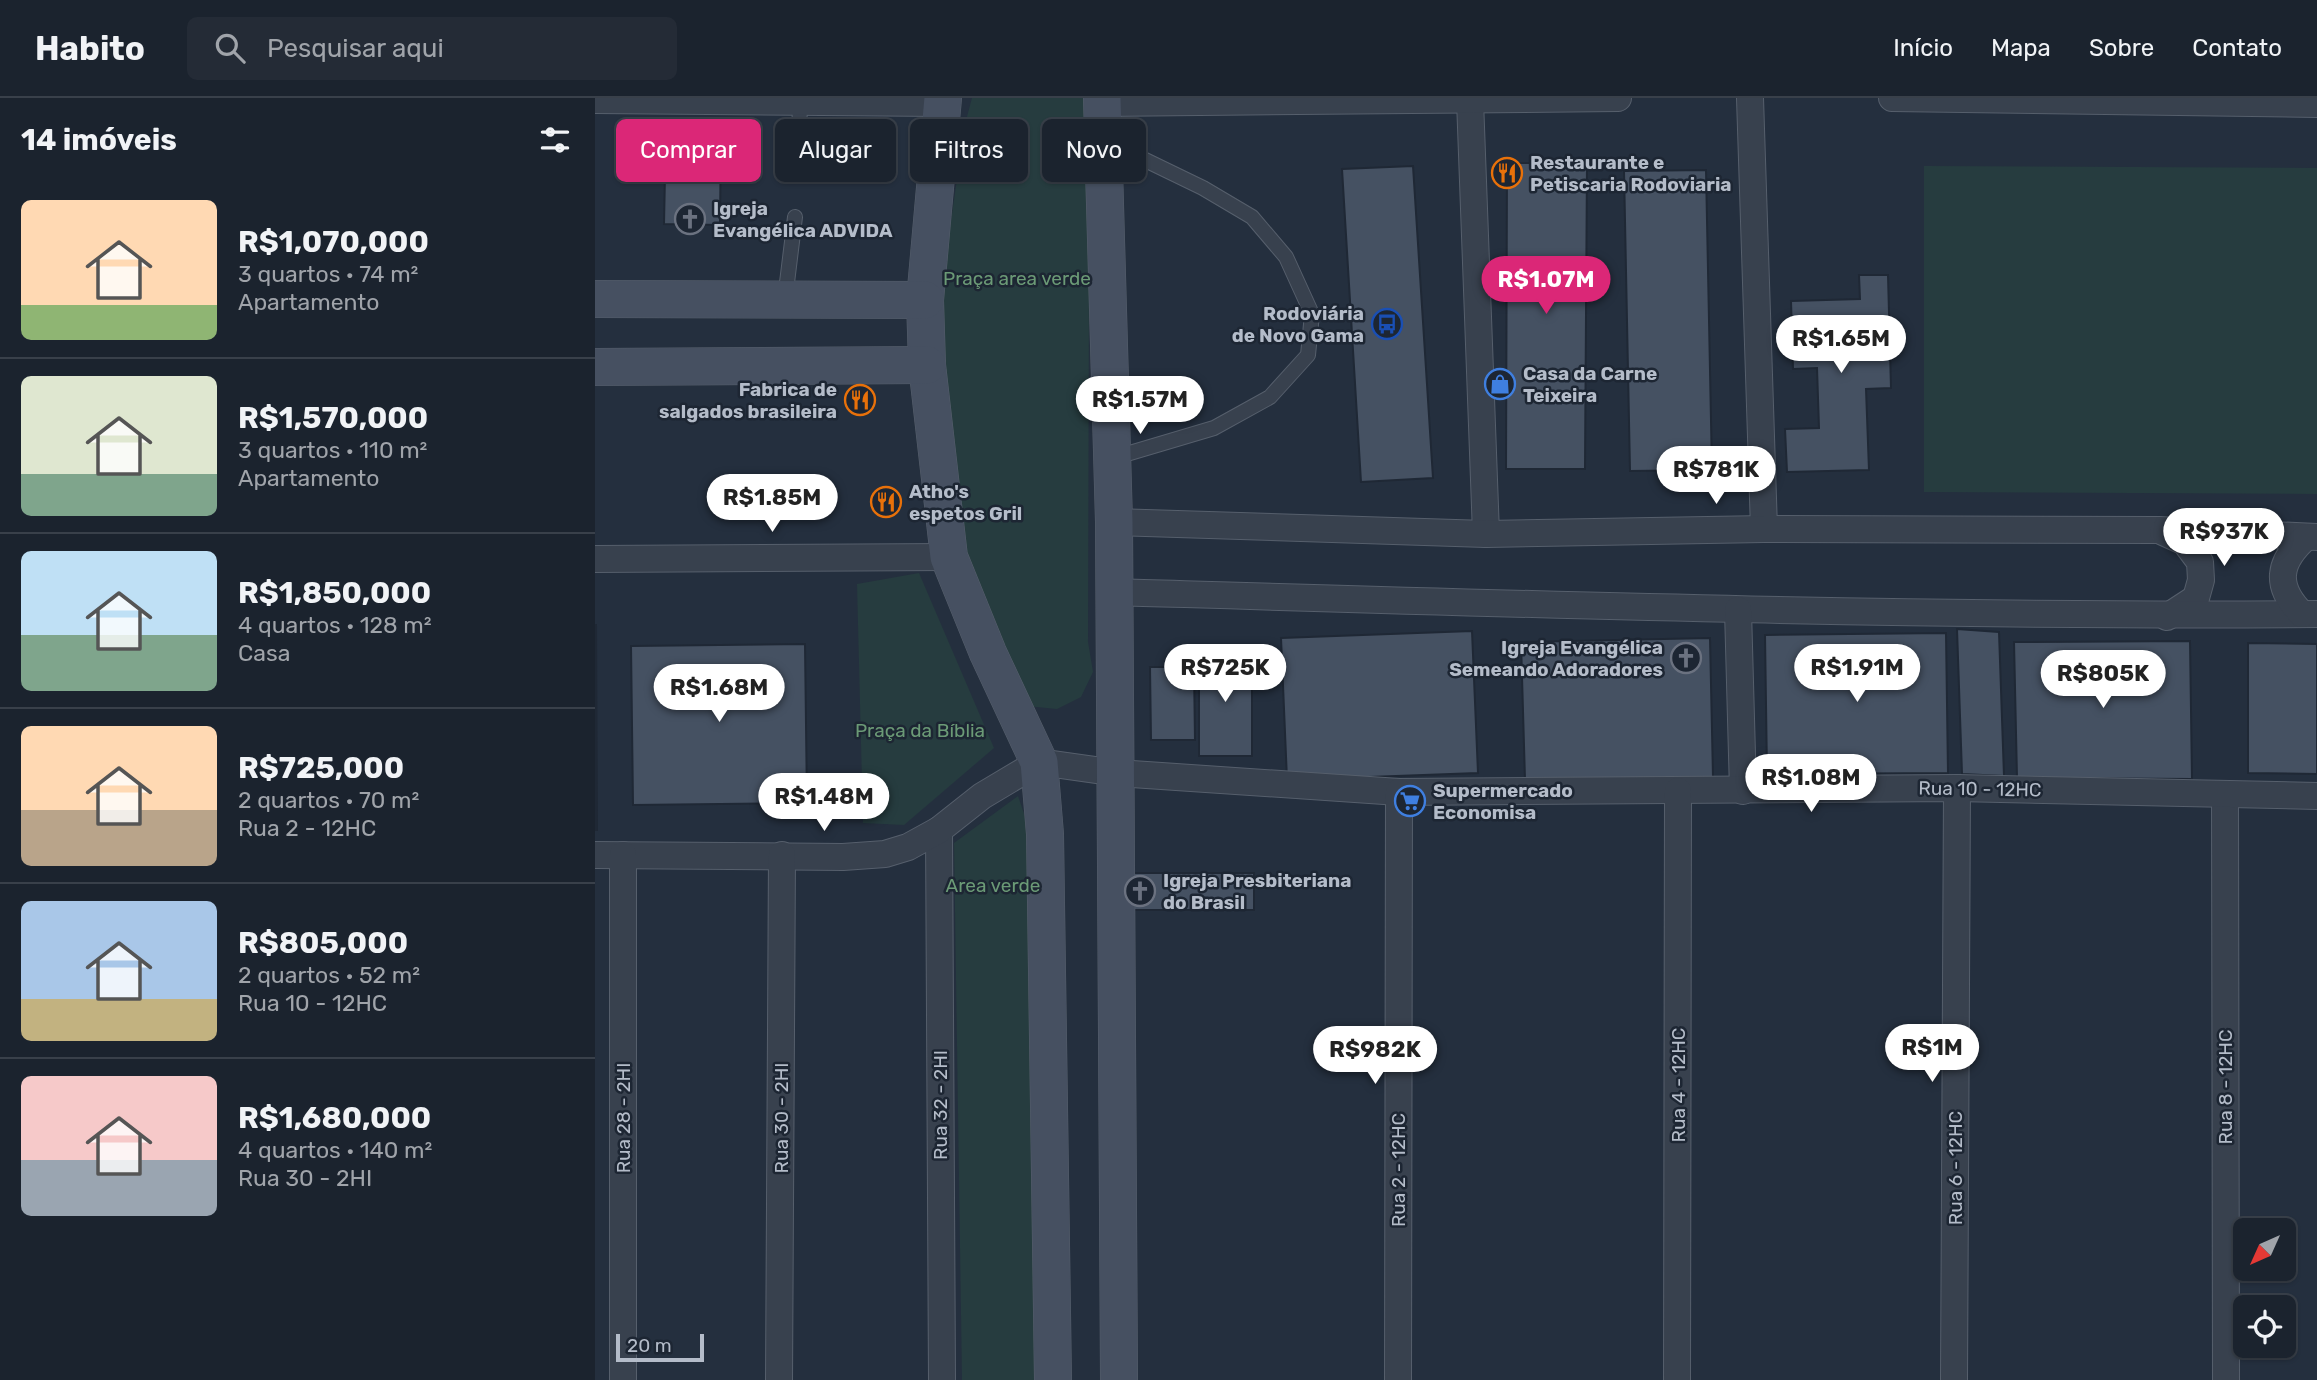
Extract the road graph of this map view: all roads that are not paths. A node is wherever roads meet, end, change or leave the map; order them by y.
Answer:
1 (1618, 98) edge
2 (1751, 98) edge
3 (1892, 98) edge
4 (2127, 99) edge
5 (595, 100) edge
6 (1470, 100) junction
7 (942, 101) edge
8 (1102, 101) edge
9 (2237, 101) edge
10 (800, 102) junction
11 (2317, 104) edge
12 (800, 119) edge
13 (1102, 119) edge
14 (1146, 161) edge
15 (1104, 182) edge
16 (795, 217) dead end
17 (595, 299) edge
18 (785, 300) junction
19 (925, 300) junction
20 (927, 365) junction
21 (595, 367) edge
22 (1112, 458) junction
23 (1114, 522) junction
24 (1764, 529) junction
25 (2159, 530) junction
26 (1486, 534) junction
27 (2312, 537) edge
28 (949, 557) junction
29 (595, 559) edge
30 (1114, 593) junction
31 (1738, 610) junction
32 (2310, 614) edge
33 (2167, 617) junction
34 (1039, 762) junction
35 (1117, 773) junction
36 (1957, 788) junction
37 (1678, 791) junction
38 (1744, 791) junction
39 (1398, 792) junction
40 (2225, 794) junction
41 (2317, 796) edge
42 (939, 831) junction
43 (595, 855) edge
44 (623, 855) junction
45 (782, 856) junction
46 (623, 1380) edge
47 (779, 1380) edge
48 (942, 1380) edge
49 (1053, 1380) edge
50 (1119, 1380) edge
51 (1398, 1380) edge
52 (1677, 1380) edge
53 (1954, 1380) edge
54 (2226, 1380) edge

1 - 6 street
2 - 24 street
3 - 4 street
4 - 9 street
5 - 10 street
6 - 8 street
6 - 26 street
7 - 10 street
7 - 19 street
8 - 13 street
9 - 11 street
10 - 12 lane
14 - 22 lane
15 - 22 street
16 - 18 lane
17 - 18 street
18 - 19 street
19 - 20 street
20 - 21 street
20 - 28 street
22 - 23 street
23 - 26 street
23 - 30 street
24 - 25 street
24 - 26 street
25 - 27 street
25 - 33 street
27 - 32 street
28 - 29 street
28 - 34 street
30 - 31 street
30 - 35 street
31 - 33 street
31 - 38 street
32 - 33 street
34 - 35 street, Rua 10 - 12HC
34 - 42 street
34 - 49 street
35 - 39 street, Rua 10 - 12HC
35 - 50 street
36 - 38 street, Rua 10 - 12HC
36 - 40 street, Rua 10 - 12HC
36 - 53 street, Rua 6 - 12HC
37 - 38 street, Rua 10 - 12HC
37 - 39 street, Rua 10 - 12HC
37 - 52 street, Rua 4 - 12HC
39 - 51 street, Rua 2 - 12HC
40 - 41 street, Rua 10 - 12HC
40 - 54 street, Rua 8 - 12HC
42 - 45 street
42 - 48 street, Rua 32 - 2HI
43 - 44 street
44 - 45 street
44 - 46 street, Rua 28 - 2HI
45 - 47 street, Rua 30 - 2HI

